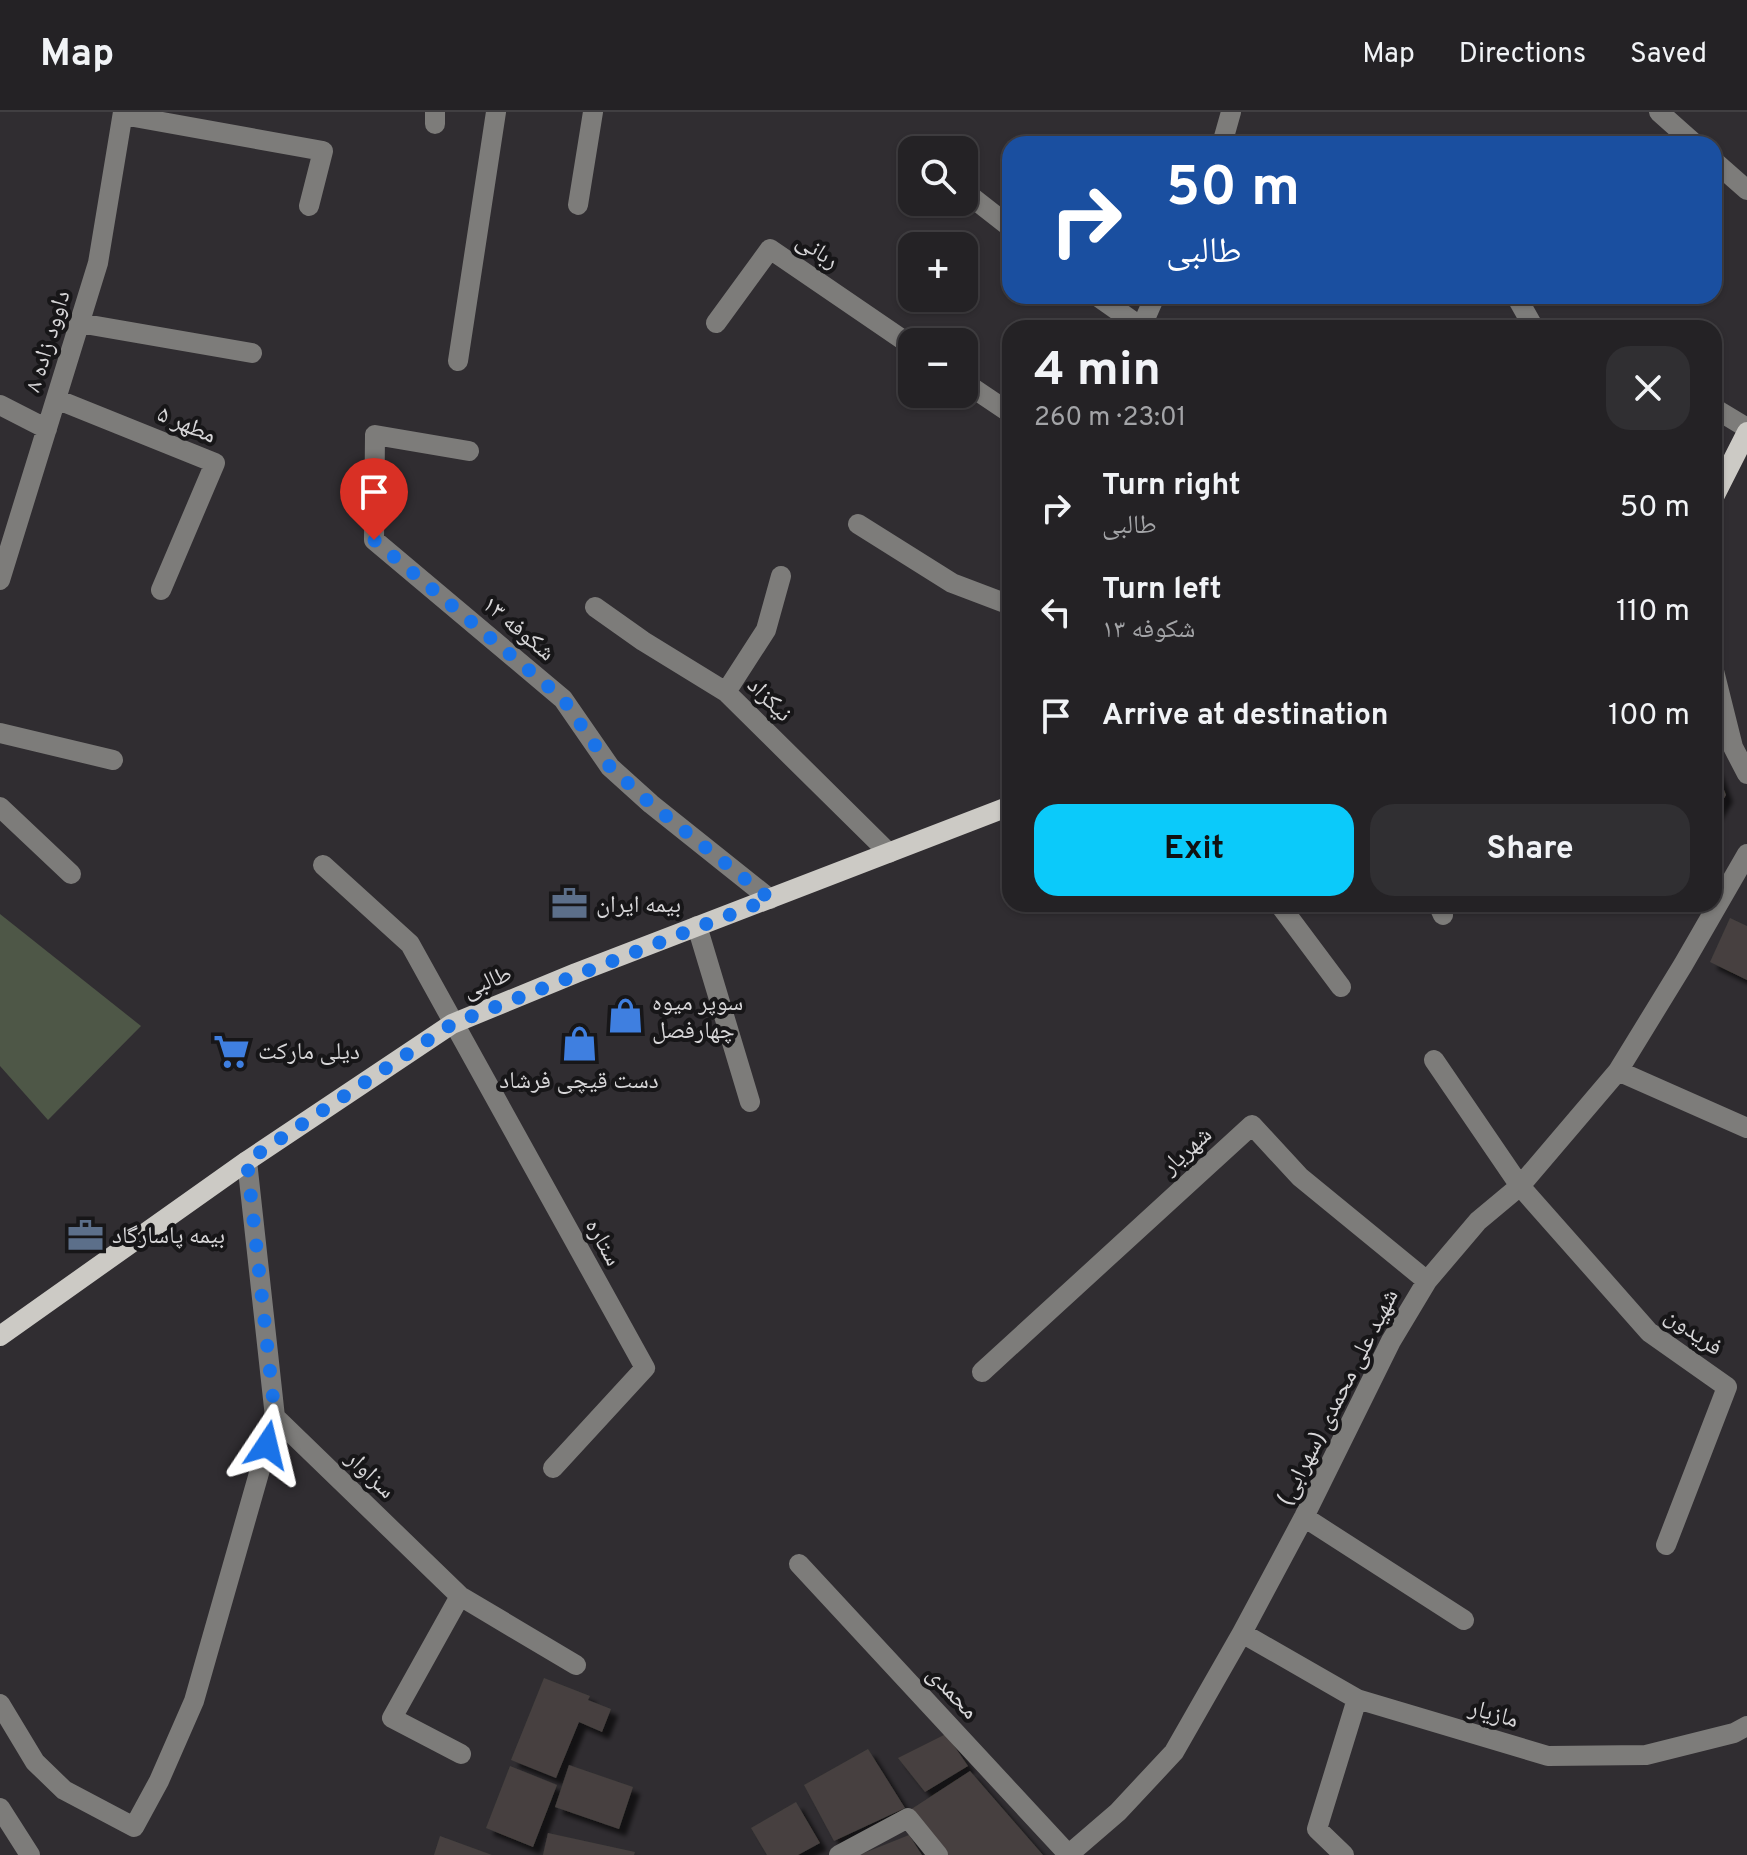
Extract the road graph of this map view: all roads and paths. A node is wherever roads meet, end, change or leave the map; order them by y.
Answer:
1 (496, 112) edge
2 (593, 112) edge
3 (1231, 112) edge
4 (1659, 112) edge
5 (123, 113) edge
6 (1224, 136) edge
7 (1686, 136) edge
8 (1722, 168) edge
9 (1747, 190) edge
10 (978, 202) edge
11 (578, 205) dead end
12 (309, 206) dead end
13 (1002, 221) edge
14 (1108, 304) edge
15 (1130, 320) edge
16 (79, 323) junction
17 (716, 323) dead end
18 (898, 336) edge
19 (252, 353) dead end
20 (458, 361) dead end
21 (978, 391) edge
22 (56, 399) junction
23 (0, 405) edge
24 (1002, 408) edge
25 (1722, 413) edge
26 (47, 429) junction
27 (1747, 430) edge
28 (469, 451) dead end
29 (1722, 481) edge
30 (858, 524) dead end
31 (781, 576) dead end
32 (0, 580) edge
33 (161, 590) dead end
34 (1002, 602) edge
35 (595, 607) dead end
36 (726, 692) junction
37 (1722, 703) edge
38 (0, 733) edge
39 (113, 760) dead end
40 (1747, 774) edge
41 (0, 807) edge
42 (1002, 809) edge
43 (889, 853) junction
44 (1747, 854) edge
45 (323, 865) dead end
46 (71, 874) dead end
47 (1722, 897) edge
48 (770, 899) junction
49 (1285, 912) edge
50 (1714, 912) edge
51 (697, 926) junction
52 (1341, 987) dead end
53 (452, 1024) junction
54 (1434, 1060) dead end
55 (1618, 1071) junction
56 (750, 1102) dead end
57 (1747, 1128) edge
58 (247, 1161) junction
59 (1520, 1186) junction
60 (1427, 1281) junction
61 (0, 1336) edge
62 (982, 1372) dead end
63 (275, 1417) junction
64 (553, 1468) dead end
65 (1304, 1517) junction
66 (1666, 1545) dead end
67 (799, 1564) dead end
68 (460, 1596) junction
69 (1464, 1620) dead end
70 (1242, 1633) junction
71 (576, 1665) dead end
72 (1357, 1699) junction
73 (0, 1704) edge
74 (1747, 1726) edge
75 (461, 1754) dead end
76 (0, 1808) edge
77 (30, 1855) edge
78 (839, 1855) edge
79 (938, 1855) edge
80 (1068, 1855) edge
81 (1344, 1855) edge

1 - 20 street
2 - 11 street
3 - 6 street
4 - 7 street
5 - 12 street
5 - 16 street, داوود زاده ۸
8 - 9 street
10 - 13 street
14 - 15 street
16 - 19 street
16 - 22 street, داوود زاده ۸
17 - 18 street, ربانی
21 - 24 street
22 - 26 street, داوود زاده ۸
22 - 33 street, مطهر ۵
23 - 26 street
25 - 27 street
26 - 32 street, داوود زاده ۸
27 - 29 main road
28 - 48 street, شکوفه ۱۳
30 - 34 street
31 - 36 street
35 - 36 street, نیکزاد
36 - 43 street, نیکزاد
37 - 40 street
38 - 39 street
41 - 46 street
42 - 43 main road, طالبی
43 - 48 main road, طالبی
44 - 47 street, شهید علی محمدی (سهرابی)
45 - 53 street
48 - 51 main road, طالبی
49 - 52 street
50 - 55 street, شهید علی محمدی (سهرابی)
51 - 53 main road, طالبی
51 - 56 street
53 - 58 main road, طالبی
53 - 64 street, ستاره
54 - 59 street
55 - 57 street
55 - 59 street, شهید علی محمدی (سهرابی)
58 - 61 main road, طالبی
58 - 63 street
59 - 60 street, شهید علی محمدی (سهرابی)
59 - 66 street, فریدون
60 - 62 street, شهریار
60 - 65 street, شهید علی محمدی (سهرابی)
63 - 68 street, سزاوار
63 - 73 street
65 - 69 street
65 - 70 street, شهید علی محمدی (سهرابی)
67 - 80 street, محمدی
68 - 71 street, سزاوار
68 - 75 street
70 - 72 street, مازیار
70 - 80 street, شهید علی محمدی (سهرابی)
72 - 74 street, مازیار
72 - 81 street
76 - 77 street
78 - 79 street

